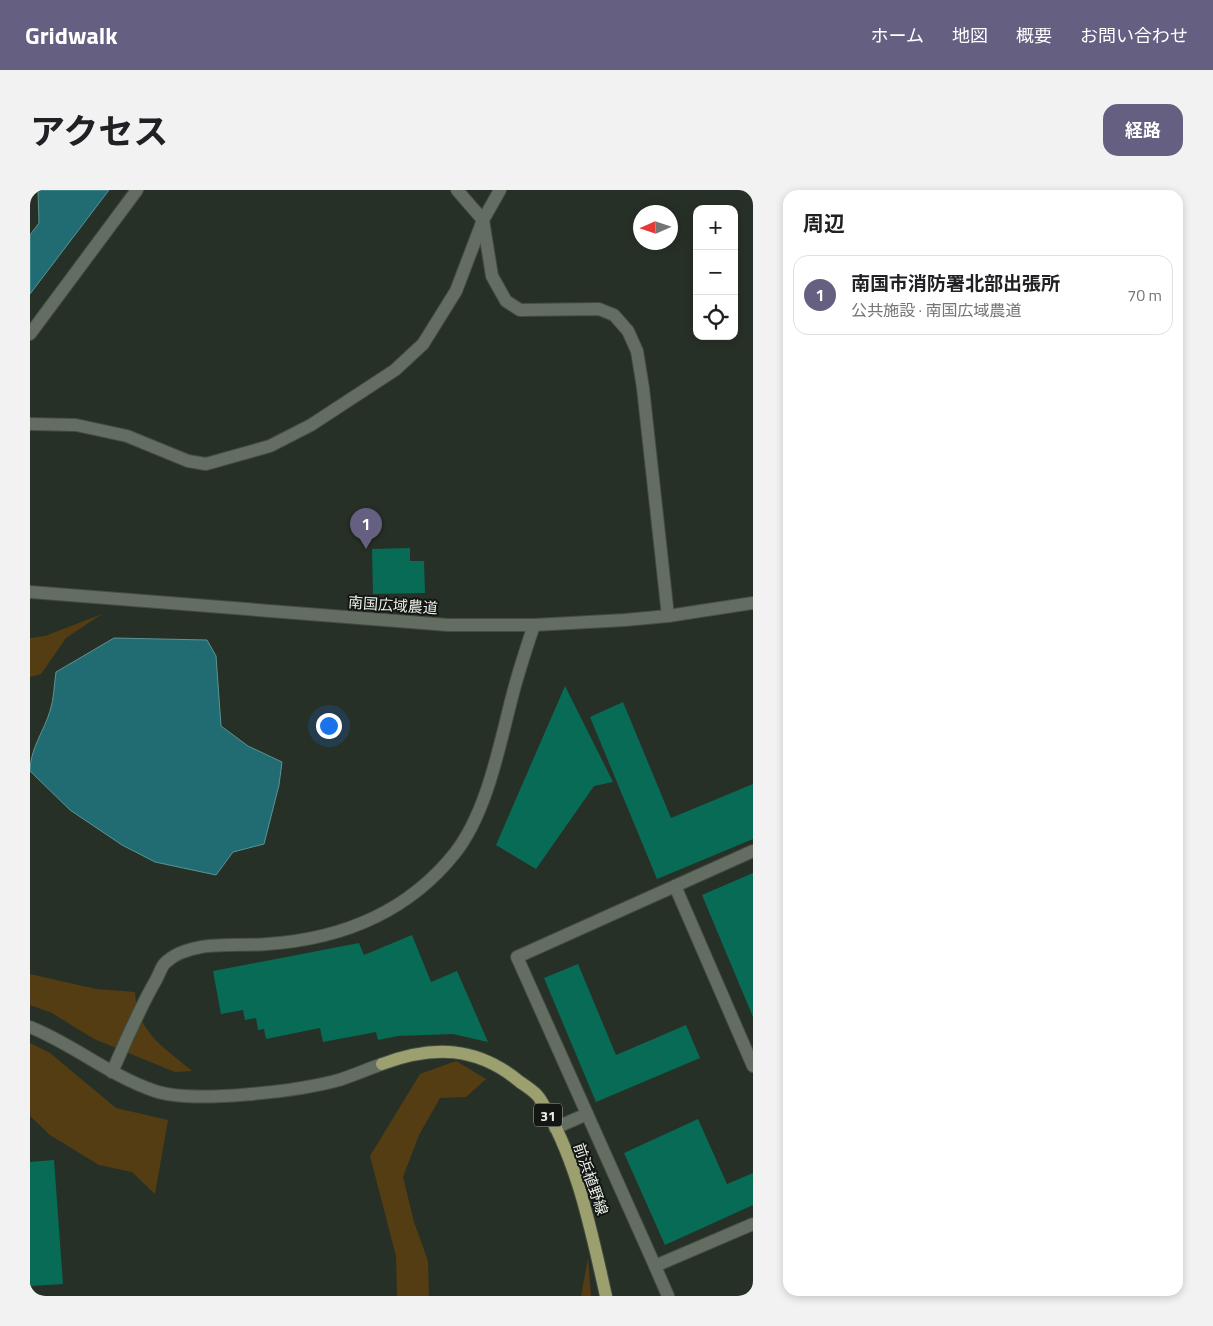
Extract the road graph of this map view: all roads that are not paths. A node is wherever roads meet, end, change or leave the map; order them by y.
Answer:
1 (137, 190) edge
2 (457, 190) edge
3 (500, 190) edge
4 (483, 220) junction
5 (30, 334) edge
6 (30, 424) edge
7 (30, 592) edge
8 (753, 603) edge
9 (668, 616) junction
10 (534, 625) junction
11 (753, 852) edge
12 (675, 886) junction
13 (30, 1027) edge
14 (382, 1064) joint
15 (753, 1066) edge
16 (112, 1072) junction
17 (587, 1114) junction
18 (555, 1128) junction
19 (753, 1224) edge
20 (655, 1266) junction
21 (606, 1296) edge
22 (668, 1296) edge

1 - 5 street
2 - 4 street
3 - 4 street
4 - 6 street
4 - 9 street
7 - 10 street, 南国広域農道
8 - 9 street, 南国広域農道
9 - 10 street, 南国広域農道
10 - 16 street
11 - 12 street
12 - 15 street
12 - 17 street
13 - 16 street
14 - 16 street
14 - 18 main road, 前浜植野線 / 31
17 - 18 street
17 - 20 street
18 - 21 main road, 前浜植野線 / 31
19 - 20 street
20 - 22 street

